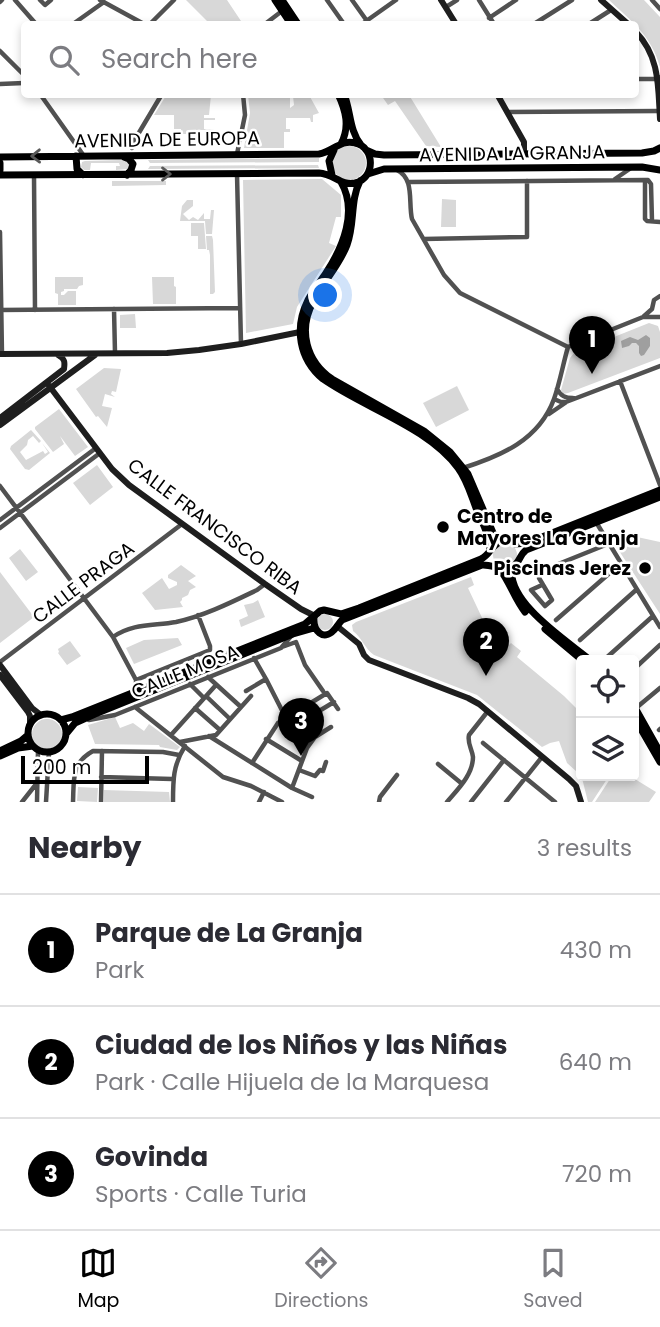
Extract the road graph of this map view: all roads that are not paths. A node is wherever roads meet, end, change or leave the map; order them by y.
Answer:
1 (15, 0) edge
2 (40, 0) edge
3 (51, 0) edge
4 (275, 0) edge
5 (327, 0) edge
6 (352, 0) edge
7 (396, 0) edge
8 (441, 0) edge
9 (457, 0) edge
10 (479, 0) edge
11 (516, 0) edge
12 (572, 0) edge
13 (601, 0) edge
14 (653, 0) edge
15 (172, 1) edge
16 (106, 2) edge
17 (286, 4) edge
18 (446, 7) junction
19 (660, 9) edge
20 (611, 10) junction
21 (489, 18) junction
22 (33, 21) edge
23 (78, 21) edge
24 (141, 21) edge
25 (150, 21) edge
26 (268, 21) edge
27 (290, 21) edge
28 (296, 21) edge
29 (342, 21) edge
30 (364, 21) edge
31 (368, 21) edge
32 (454, 21) edge
33 (492, 21) edge
34 (539, 21) edge
35 (594, 21) edge
36 (624, 21) edge
37 (639, 38) edge
38 (0, 51) edge
39 (21, 64) edge
40 (17, 67) junction
41 (21, 72) edge
42 (659, 78) edge
43 (639, 79) edge
44 (21, 83) edge
45 (0, 84) edge
46 (42, 98) edge
47 (160, 98) edge
48 (243, 98) edge
49 (340, 98) edge
50 (345, 98) edge
51 (498, 98) edge
52 (659, 111) edge
53 (507, 112) junction
54 (660, 119) edge
55 (341, 144) junction
56 (364, 147) junction
57 (132, 148) junction
58 (334, 149) junction
59 (657, 150) edge
60 (77, 154) junction
61 (524, 154) junction
62 (237, 155) junction
63 (124, 156) junction
64 (138, 156) junction
65 (0, 157) edge
66 (0, 163) edge
67 (632, 167) junction
68 (397, 169) junction
69 (659, 170) edge
70 (0, 173) edge
71 (237, 174) junction
72 (368, 174) junction
73 (34, 175) junction
74 (83, 175) junction
75 (127, 175) junction
76 (332, 175) junction
77 (611, 180) junction
78 (341, 181) junction
79 (360, 181) junction
80 (527, 181) junction
81 (409, 182) junction
82 (660, 222) edge
83 (0, 232) edge
84 (424, 239) junction
85 (660, 296) edge
86 (114, 309) junction
87 (239, 309) junction
88 (652, 309) junction
89 (1, 310) edge
90 (35, 310) junction
91 (643, 317) junction
92 (660, 317) edge
93 (300, 332) junction
94 (241, 344) junction
95 (568, 347) junction
96 (115, 353) junction
97 (1, 354) edge
98 (56, 354) junction
99 (72, 354) junction
100 (96, 354) junction
101 (65, 363) junction
102 (660, 366) edge
103 (70, 373) junction
104 (620, 381) junction
105 (49, 385) junction
106 (557, 389) junction
107 (554, 399) junction
108 (566, 400) junction
109 (545, 416) junction
110 (0, 418) edge
111 (0, 425) edge
112 (98, 450) junction
113 (461, 468) junction
114 (660, 485) edge
115 (0, 486) edge
116 (660, 490) edge
117 (660, 497) edge
118 (18, 510) junction
119 (0, 520) edge
120 (596, 523) junction
121 (182, 524) junction
122 (0, 528) edge
123 (504, 540) junction
124 (515, 544) junction
125 (608, 544) junction
126 (490, 552) junction
127 (519, 555) junction
128 (620, 564) junction
129 (497, 567) junction
130 (512, 567) junction
131 (265, 584) junction
132 (542, 584) junction
133 (636, 590) junction
134 (84, 598) junction
135 (332, 613) junction
136 (198, 615) junction
137 (352, 616) junction
138 (653, 616) junction
139 (314, 617) junction
140 (556, 620) dead end
141 (337, 625) junction
142 (660, 627) edge
143 (314, 628) junction
144 (331, 633) junction
145 (293, 634) junction
146 (351, 636) junction
147 (113, 637) junction
148 (580, 640) dead end
149 (660, 645) edge
150 (281, 648) junction
151 (576, 655) edge
152 (584, 655) edge
153 (609, 655) edge
154 (254, 658) junction
155 (0, 663) edge
156 (639, 664) edge
157 (0, 675) edge
158 (208, 677) junction
159 (266, 679) junction
160 (136, 680) junction
161 (190, 684) junction
162 (216, 685) junction
163 (660, 688) edge
164 (136, 691) junction
165 (246, 691) dead end
166 (323, 691) dead end
167 (251, 696) dead end
168 (205, 697) junction
169 (334, 702) junction
170 (135, 707) junction
171 (241, 707) junction
172 (639, 707) edge
173 (195, 708) junction
174 (338, 709) dead end
175 (488, 711) junction
176 (41, 715) junction
177 (638, 718) edge
178 (638, 718) edge
179 (230, 719) junction
180 (285, 719) junction
181 (61, 720) junction
182 (81, 721) junction
183 (30, 725) junction
184 (331, 727) dead end
185 (220, 730) junction
186 (66, 734) junction
187 (28, 735) junction
188 (171, 735) junction
189 (209, 736) junction
190 (266, 739) junction
191 (180, 742) junction
192 (484, 743) dead end
193 (185, 746) junction
194 (35, 748) junction
195 (102, 751) junction
196 (49, 752) junction
197 (660, 752) edge
198 (0, 753) edge
199 (179, 755) junction
200 (543, 757) junction
201 (504, 760) junction
202 (302, 761) junction
203 (326, 762) dead end
204 (660, 762) edge
205 (252, 763) junction
206 (438, 764) dead end
207 (299, 770) junction
208 (397, 775) dead end
209 (101, 778) junction
210 (525, 778) junction
211 (173, 779) junction
212 (37, 782) junction
213 (461, 783) junction
214 (292, 788) junction
215 (264, 792) junction
216 (312, 797) dead end
217 (22, 802) edge
218 (37, 802) edge
219 (46, 802) edge
220 (73, 802) edge
221 (101, 802) edge
222 (173, 802) edge
223 (259, 802) edge
224 (282, 802) edge
225 (379, 802) edge
226 (447, 802) edge
227 (471, 802) edge
228 (506, 802) edge
229 (555, 802) edge
230 (581, 802) edge

1 - 22 street
2 - 3 street
4 - 17 main road
5 - 29 street
6 - 30 street
7 - 31 street
8 - 18 street
9 - 18 street
10 - 21 street
11 - 21 street
12 - 34 street
13 - 20 street
14 - 19 street
15 - 25 street
16 - 23 street
16 - 24 street
17 - 26 street
17 - 27 main road
17 - 28 main road
18 - 32 street
20 - 35 street
20 - 36 street
21 - 33 street
37 - 42 street
38 - 40 street
39 - 40 street
40 - 41 street
42 - 43 street
42 - 52 street
44 - 45 street
46 - 60 street
47 - 57 street
48 - 62 street
49 - 55 main road
50 - 56 main road
51 - 53 street
52 - 53 street
52 - 54 street
53 - 61 street
55 - 56 main road
55 - 58 main road, AVENIDA DE EUROPA
56 - 61 main road, AVENIDA LA GRANJA
56 - 72 main road
57 - 63 street
57 - 64 street
58 - 62 main road, AVENIDA DE EUROPA
58 - 76 main road
59 - 61 main road, AVENIDA LA GRANJA
59 - 69 main road, AVENIDA LA GRANJA
60 - 63 main road, AVENIDA DE EUROPA
60 -> 65 main road, AVENIDA DE EUROPA
60 - 74 main road
62 - 64 main road, AVENIDA DE EUROPA
63 - 64 main road, AVENIDA DE EUROPA
63 - 75 main road
66 - 70 main road
67 - 68 main road, AVENIDA LA GRANJA
67 - 69 main road, AVENIDA LA GRANJA
67 - 77 street
68 - 72 main road, AVENIDA LA GRANJA
68 - 81 street
70 - 73 main road, AVENIDA DE EUROPA
75 -> 71 main road, AVENIDA DE EUROPA
71 - 76 main road, AVENIDA DE EUROPA
71 - 87 street
72 - 79 main road
73 - 74 main road, AVENIDA DE EUROPA
73 - 90 street
74 - 75 main road, AVENIDA DE EUROPA
76 - 78 main road
77 - 80 street
77 - 82 street
78 - 79 main road
78 - 93 main road
79 - 113 main road
80 - 81 street
80 - 84 street
81 - 84 street
83 - 89 street
84 - 95 street
85 - 88 street
86 - 87 street
86 - 90 street
86 - 96 street
87 - 94 street
88 - 91 street
88 - 92 street
89 - 90 street
89 - 97 street
91 - 92 street
91 - 95 street
93 - 94 street
93 - 113 main road
94 - 96 street
95 - 106 street
96 - 100 street
97 - 98 street
98 - 99 street
98 - 101 street
99 - 100 street
99 - 101 street
99 - 103 street
100 - 103 street
101 - 105 street
102 - 104 street
103 - 105 street
104 - 108 street
104 - 114 street
105 - 110 street
105 - 111 street
105 - 112 street, CALLE FRANCISCO RIBA
106 - 107 street
106 - 108 street
107 - 108 street
107 - 109 street
108 - 109 street
109 - 113 street
112 - 118 street
112 - 121 street, CALLE FRANCISCO RIBA
113 - 123 main road
113 - 126 main road
115 - 118 street
116 - 124 main road
117 - 120 main road
118 - 119 street
118 - 122 street
118 - 134 street
120 - 125 street
120 - 127 main road
121 - 131 street, CALLE FRANCISCO RIBA
121 - 134 street, CALLE PRAGA
123 - 124 main road
123 - 126 main road
124 - 127 main road
125 - 128 street
125 - 132 street
126 - 129 main road
126 - 135 main road
127 - 130 main road
128 - 133 street
128 - 140 street
129 - 130 main road
129 - 137 main road
129 - 151 main road
130 - 152 main road
131 - 136 street
131 - 139 street, CALLE FRANCISCO RIBA
132 - 132 street
133 - 138 street
133 - 148 street
134 - 147 street
134 - 155 street, CALLE PRAGA
135 - 139 main road
135 - 141 main road
136 - 147 street
136 - 160 street
137 - 141 main road
137 - 146 street
138 - 142 street
138 - 153 street
139 - 143 main road
139 - 164 main road
141 - 144 main road
141 - 146 street
143 - 144 main road
143 - 145 main road
144 - 146 street
145 - 150 street, CALLE MOSA
145 - 182 main road
146 - 175 street
147 - 160 street
149 - 156 street
150 - 154 street, CALLE MOSA
150 - 166 street
154 - 158 street, CALLE MOSA
154 - 159 street
155 - 176 street
157 - 183 street
158 - 161 street, CALLE MOSA
158 - 162 street
159 - 165 street
159 - 180 street
160 - 164 street
161 - 168 street
161 - 170 street, CALLE MOSA
162 - 168 street
162 - 171 street
163 - 172 street
164 - 181 main road
167 - 171 street
168 - 173 street
168 - 179 street
169 - 174 street
169 - 180 street
169 - 180 street
170 - 182 street, CALLE MOSA
170 - 188 street
171 - 179 street
173 - 185 street
173 - 188 street
175 - 200 street
175 - 213 street
176 - 181 main road
176 - 183 main road
177 - 197 main road
178 - 204 main road
179 - 185 street
180 - 190 street
181 - 186 main road
182 - 186 main road
183 - 187 main road
184 - 202 street
185 - 189 street
186 - 196 main road
187 - 194 main road
187 - 198 main road
188 - 191 street
189 - 191 street
189 - 205 street
190 - 202 street
190 - 205 street
191 - 193 street
192 - 201 street
193 - 199 street
193 - 215 street
194 - 196 main road
194 - 198 main road
194 - 212 street
195 - 199 street
195 - 209 street
195 - 220 street
196 - 219 street
199 - 211 street
200 - 210 street
200 - 230 street
201 - 210 street
201 - 227 street
202 - 207 street
203 - 207 street
205 - 214 street
206 - 213 street
207 - 214 street
208 - 225 street
209 - 211 street
209 - 221 street
210 - 228 street
210 - 229 street
211 - 222 street
212 - 217 street
212 - 218 street
213 - 226 street
214 - 216 street
215 - 223 street
215 - 224 street

